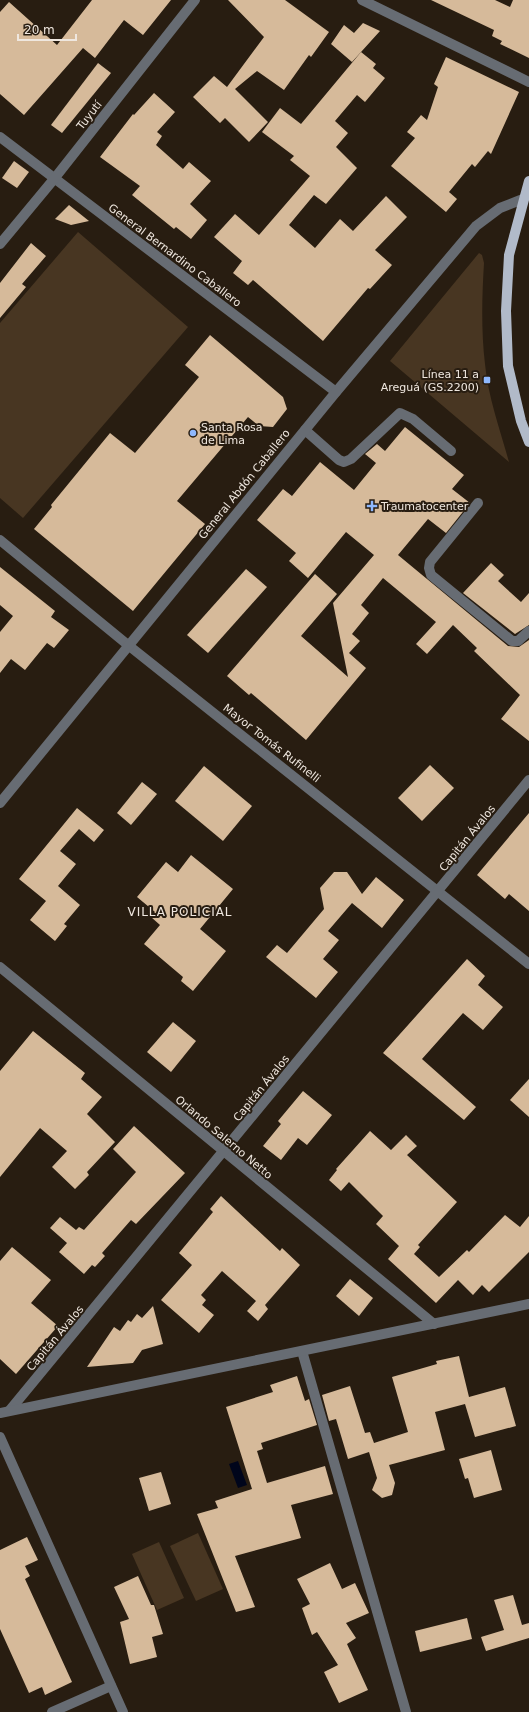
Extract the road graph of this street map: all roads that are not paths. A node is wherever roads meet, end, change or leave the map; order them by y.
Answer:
1 (195, 0) edge
2 (362, 0) edge
3 (529, 82) edge
4 (0, 137) edge
5 (54, 179) junction
6 (529, 181) edge
7 (523, 199) junction
8 (0, 244) edge
9 (336, 392) junction
10 (305, 430) junction
11 (529, 442) edge
12 (452, 451) dead end
13 (478, 503) dead end
14 (0, 540) edge
15 (529, 631) edge
16 (128, 645) junction
17 (529, 780) edge
18 (0, 803) edge
19 (439, 891) junction
20 (529, 964) edge
21 (0, 967) edge
22 (224, 1152) junction
23 (529, 1304) edge
24 (434, 1324) junction
25 (302, 1351) junction
26 (10, 1410) junction
27 (0, 1413) edge
28 (0, 1437) edge
29 (111, 1686) junction
30 (52, 1712) edge
31 (123, 1712) edge
32 (406, 1712) edge

1 - 5 street, Tuyutí
2 - 3 street
4 - 5 street, General Bernardino Caballero
5 - 8 street, Tuyutí
5 - 9 street, General Bernardino Caballero
6 - 7 main road
7 - 9 street, General Abdón Caballero
7 - 11 main road
9 - 10 street, General Abdón Caballero
10 - 12 street
10 - 16 street, General Abdón Caballero
13 - 15 street
14 - 16 street, Mayor Tomás Rufinelli
16 - 18 street, General Abdón Caballero
16 - 19 street, Mayor Tomás Rufinelli
17 - 19 street, Capitán Ávalos
19 - 20 street, Mayor Tomás Rufinelli
19 - 22 street, Capitán Ávalos
21 - 22 street, Orlando Salerno Netto
22 - 24 street, Orlando Salerno Netto
22 - 26 street, Capitán Ávalos
23 - 24 street
24 - 25 street
25 - 26 street
25 - 32 street
26 - 27 street
28 - 29 street
29 - 30 street
29 - 31 street

